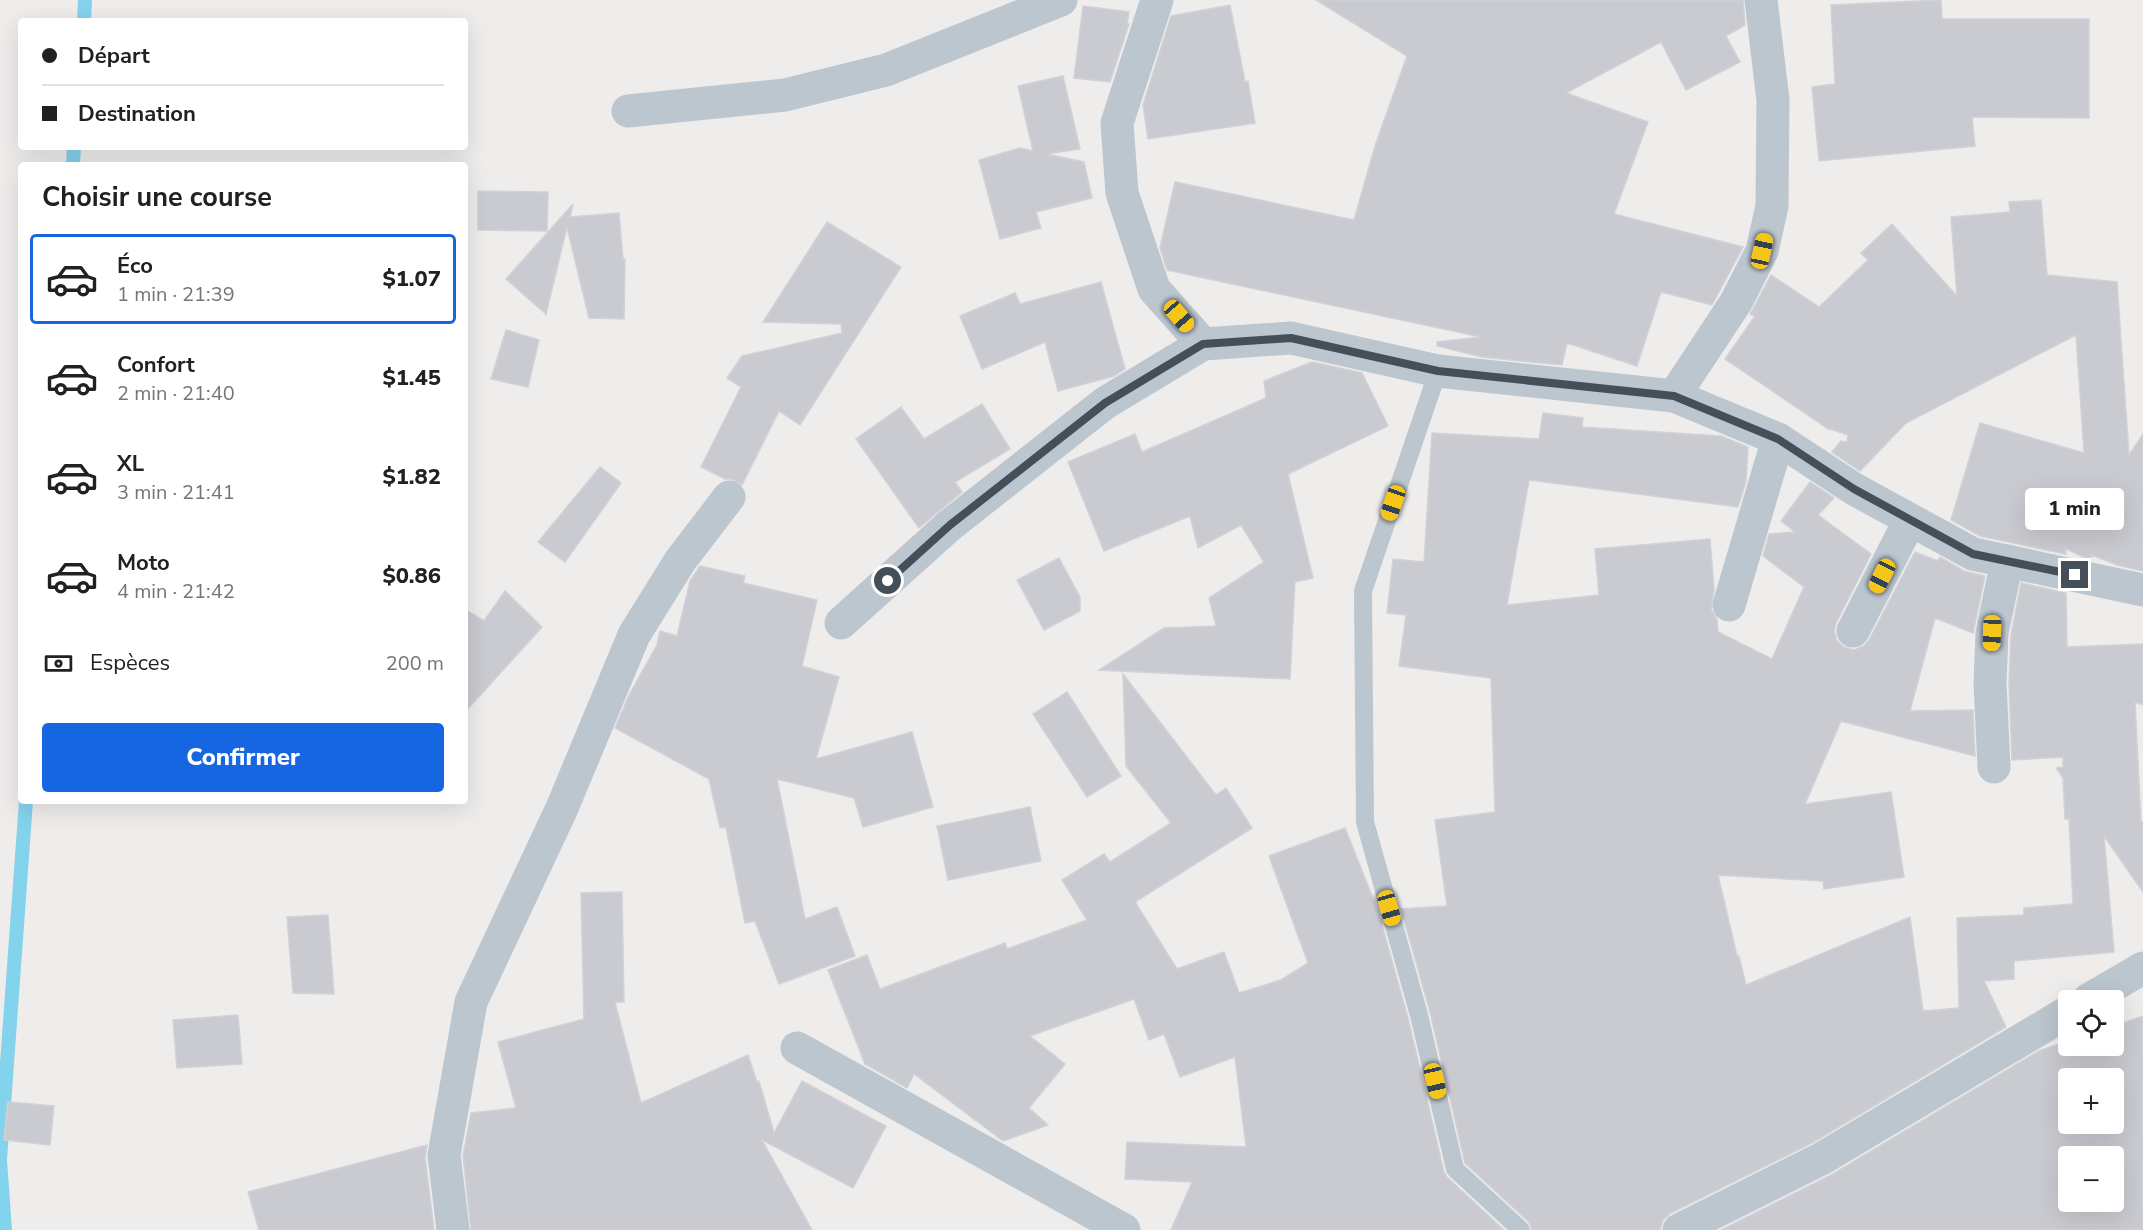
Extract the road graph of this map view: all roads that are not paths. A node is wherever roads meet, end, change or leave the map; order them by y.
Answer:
1 (1061, 0) edge
2 (1157, 0) edge
3 (1761, 0) edge
4 (628, 111) dead end
5 (1203, 344) junction
6 (1438, 371) junction
7 (1674, 396) junction
8 (1778, 439) junction
9 (729, 497) dead end
10 (1910, 520) junction
11 (2007, 561) junction
12 (2143, 590) edge
13 (1729, 605) dead end
14 (841, 623) dead end
15 (1853, 631) dead end
16 (1994, 767) dead end
17 (2143, 968) edge
18 (2105, 990) edge
19 (2058, 1018) edge
20 (797, 1048) dead end
21 (453, 1230) edge
22 (1124, 1230) edge
23 (1521, 1230) edge
24 (1679, 1230) edge

1 - 4 street
2 - 5 street
3 - 7 street
5 - 6 street
5 - 14 street
6 - 7 street
6 - 23 lane
7 - 8 street
8 - 10 street
8 - 13 street
9 - 21 street
10 - 11 street
10 - 15 street
11 - 12 street
11 - 16 street
17 - 18 street
19 - 24 street
20 - 22 street

